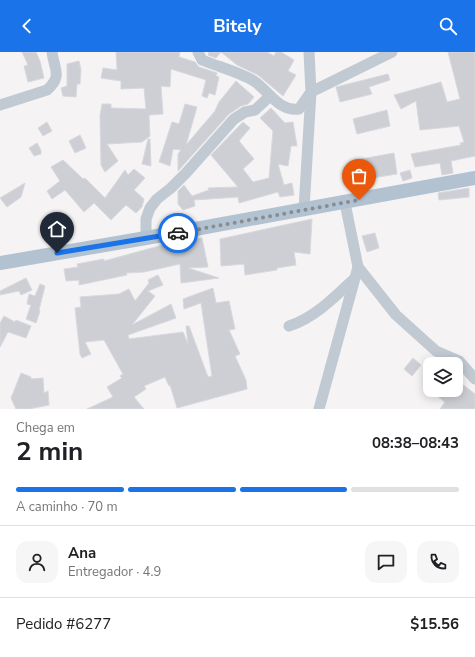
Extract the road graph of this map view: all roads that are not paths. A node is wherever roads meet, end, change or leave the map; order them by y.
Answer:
1 (52, 52) edge
2 (198, 52) edge
3 (309, 52) edge
4 (392, 52) edge
5 (311, 92) junction
6 (270, 96) junction
7 (0, 105) edge
8 (475, 178) edge
9 (345, 203) junction
10 (304, 209) junction
11 (146, 238) junction
12 (0, 263) edge
13 (357, 272) junction
14 (288, 326) dead end
15 (450, 357) edge
16 (463, 363) edge
17 (463, 366) edge
18 (475, 368) edge
19 (475, 379) edge
20 (319, 409) edge

1 - 7 street
2 - 6 street
3 - 5 street
4 - 5 street
5 - 6 street
5 - 10 street
6 - 11 street
8 - 9 main road
9 - 10 main road
9 - 13 street
10 - 11 main road
11 - 12 main road
13 - 14 street
13 - 15 street
13 - 20 street
16 - 18 street
17 - 19 street

